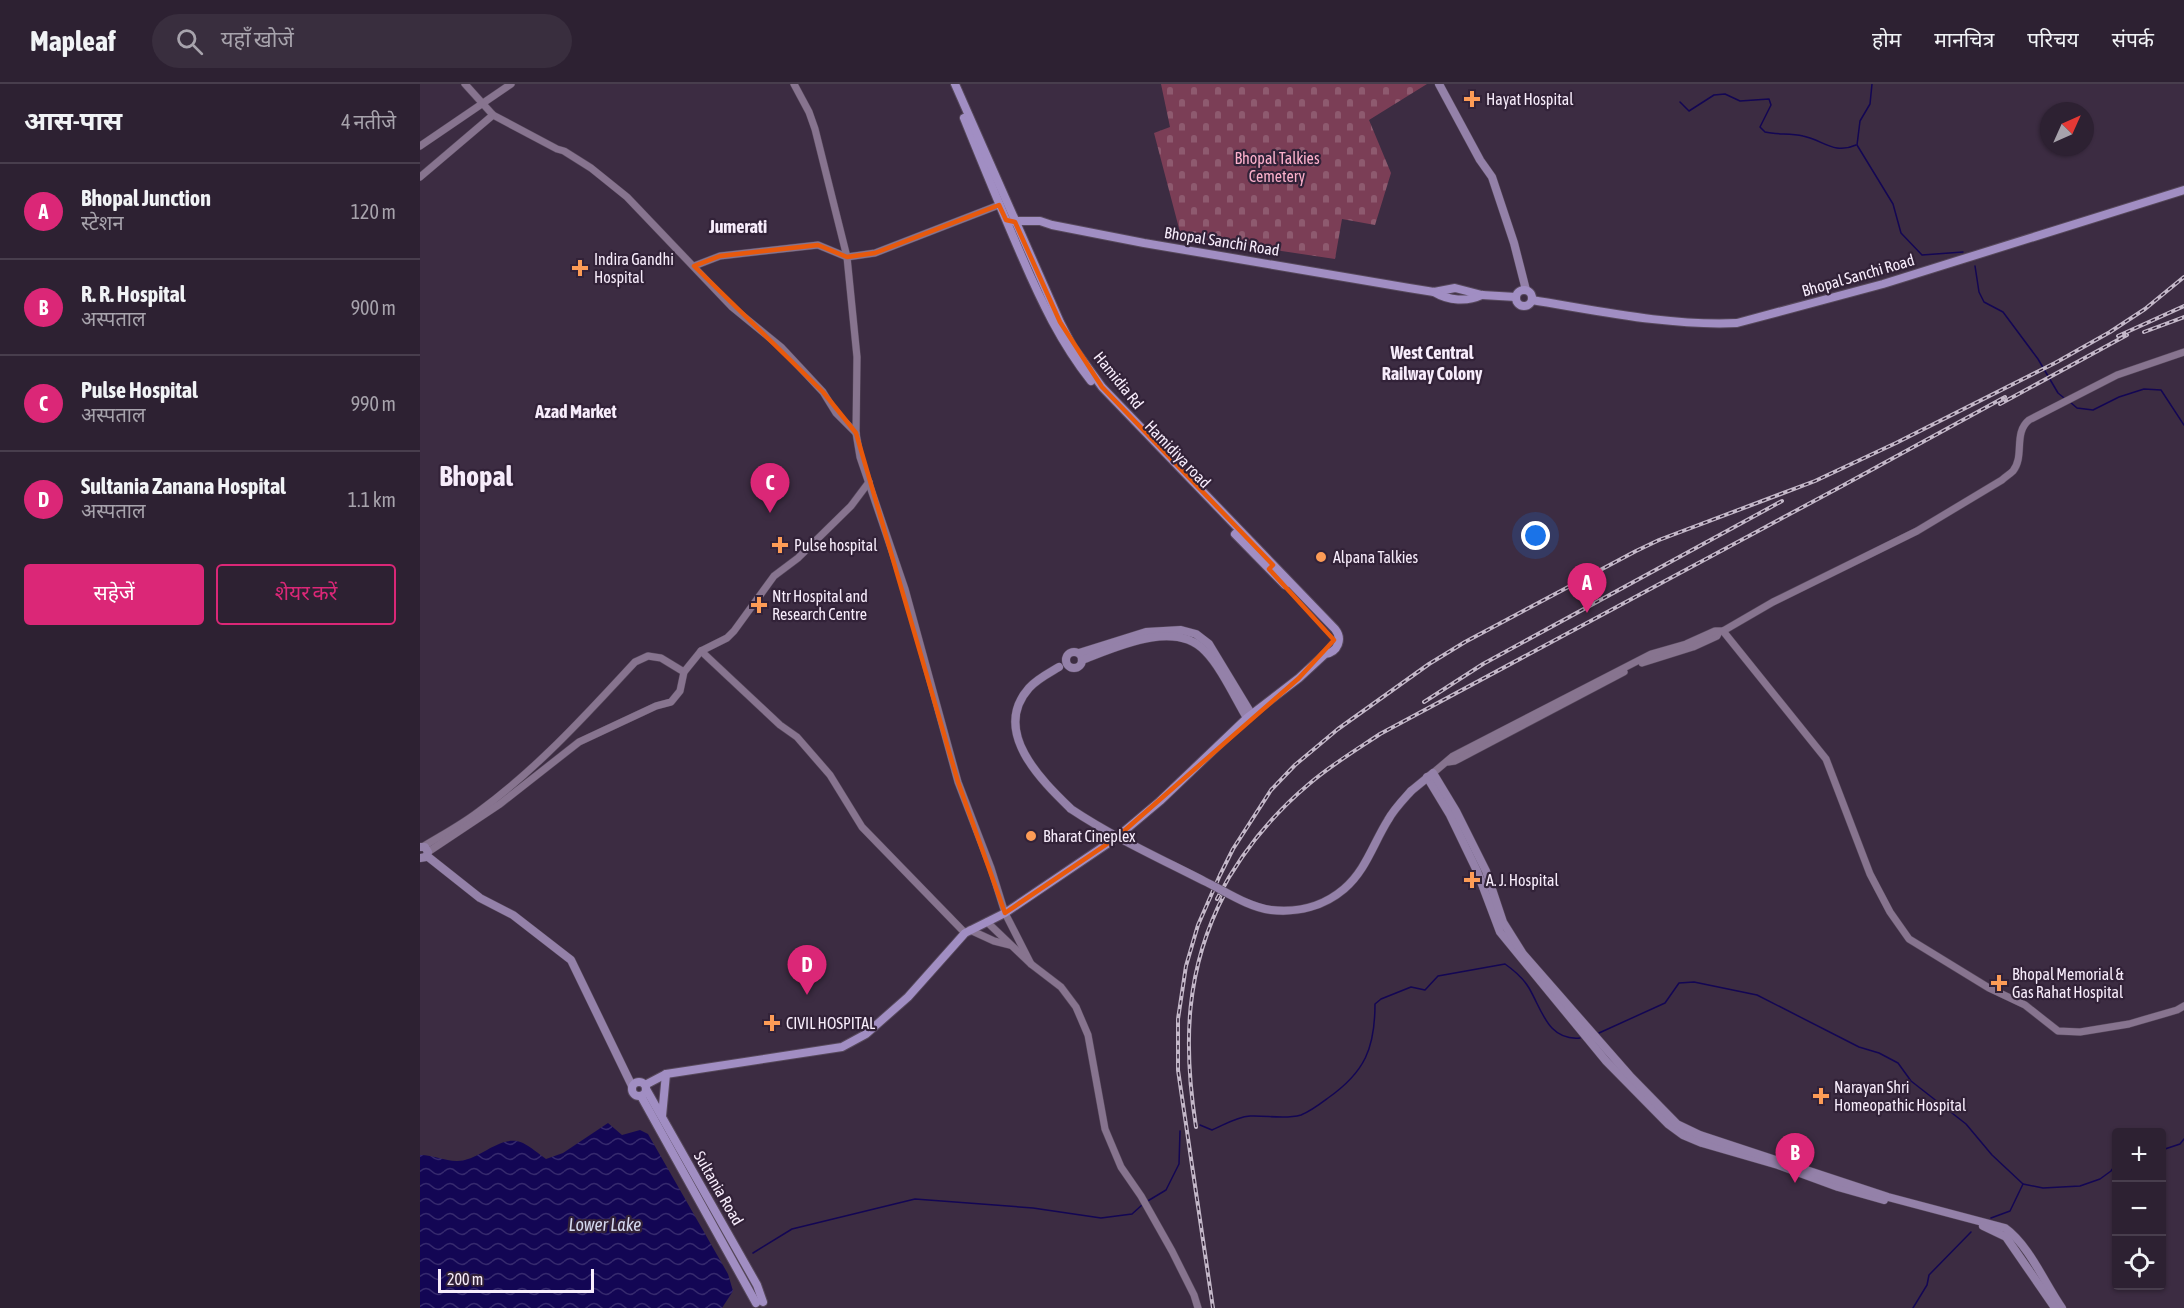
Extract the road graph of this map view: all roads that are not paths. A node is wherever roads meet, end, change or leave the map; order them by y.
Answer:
1 (465, 84) edge
2 (511, 84) edge
3 (794, 84) edge
4 (950, 84) edge
5 (955, 84) edge
6 (1439, 84) edge
7 (1445, 89) edge
8 (484, 103) junction
9 (493, 115) junction
10 (420, 146) edge
11 (420, 177) edge
12 (2184, 190) edge
13 (999, 205) junction
14 (1006, 220) junction
15 (1015, 222) junction
16 (847, 257) junction
17 (694, 266) junction
18 (1526, 290) junction
19 (1516, 297) junction
20 (1532, 300) junction
21 (2184, 352) edge
22 (856, 432) junction
23 (869, 482) junction
24 (1271, 567) junction
25 (1721, 632) junction
26 (701, 651) junction
27 (1325, 654) junction
28 (1080, 657) junction
29 (1068, 663) junction
30 (684, 672) junction
31 (1250, 716) junction
32 (539, 759) junction
33 (546, 768) junction
34 (1430, 775) junction
35 (1453, 813) junction
36 (424, 852) edge
37 (1005, 913) junction
38 (987, 922) junction
39 (968, 932) junction
40 (1019, 942) junction
41 (1011, 945) junction
42 (1031, 964) junction
43 (2184, 1006) edge
44 (666, 1074) junction
45 (640, 1088) junction
46 (662, 1116) junction
47 (760, 1305) edge
48 (1198, 1308) edge
49 (2055, 1308) edge
50 (2062, 1308) edge

1 - 8 street
2 - 8 street
3 - 16 street
4 - 13 main road
5 - 15 main road, Hamidia Rd
6 - 7 main road
7 - 18 main road
8 - 9 street
8 - 10 street
9 - 11 street
9 - 17 street
12 - 20 main road, Bhopal Sanchi Road
13 - 14 main road
13 - 16 street
14 - 15 main road, Bhopal Sanchi Road
14 - 24 main road, Hamidiya road
15 - 19 main road, Bhopal Sanchi Road
15 - 24 main road, Hamidia Rd
16 - 17 street
16 - 22 street
17 - 22 street
18 - 19 main road
18 - 20 main road
19 - 20 main road
21 - 25 street
22 - 23 street
23 - 26 street
23 - 37 street
24 - 27 main road, Hamidiya road
24 - 27 main road, Hamidia Rd
25 - 34 street
25 - 43 street
26 - 30 street
26 - 39 street
27 - 31 main road
28 - 29 main road
28 - 29 main road
28 - 31 main road
29 - 34 main road, bridge
30 - 32 street
30 - 33 street
31 - 37 main road
32 - 33 street
32 - 36 street
33 - 36 street
34 - 35 main road
35 - 49 main road
35 - 50 main road
36 - 45 main road
37 - 38 main road
37 - 40 street
38 - 39 main road
38 - 41 street
39 - 41 street
39 - 44 main road
40 - 41 street
40 - 42 street
41 - 42 street
42 - 48 street
44 - 45 main road
44 - 46 main road
45 - 46 main road, Sultania Road
45 - 47 main road, Sultania Road
46 - 47 main road, Sultania Road

